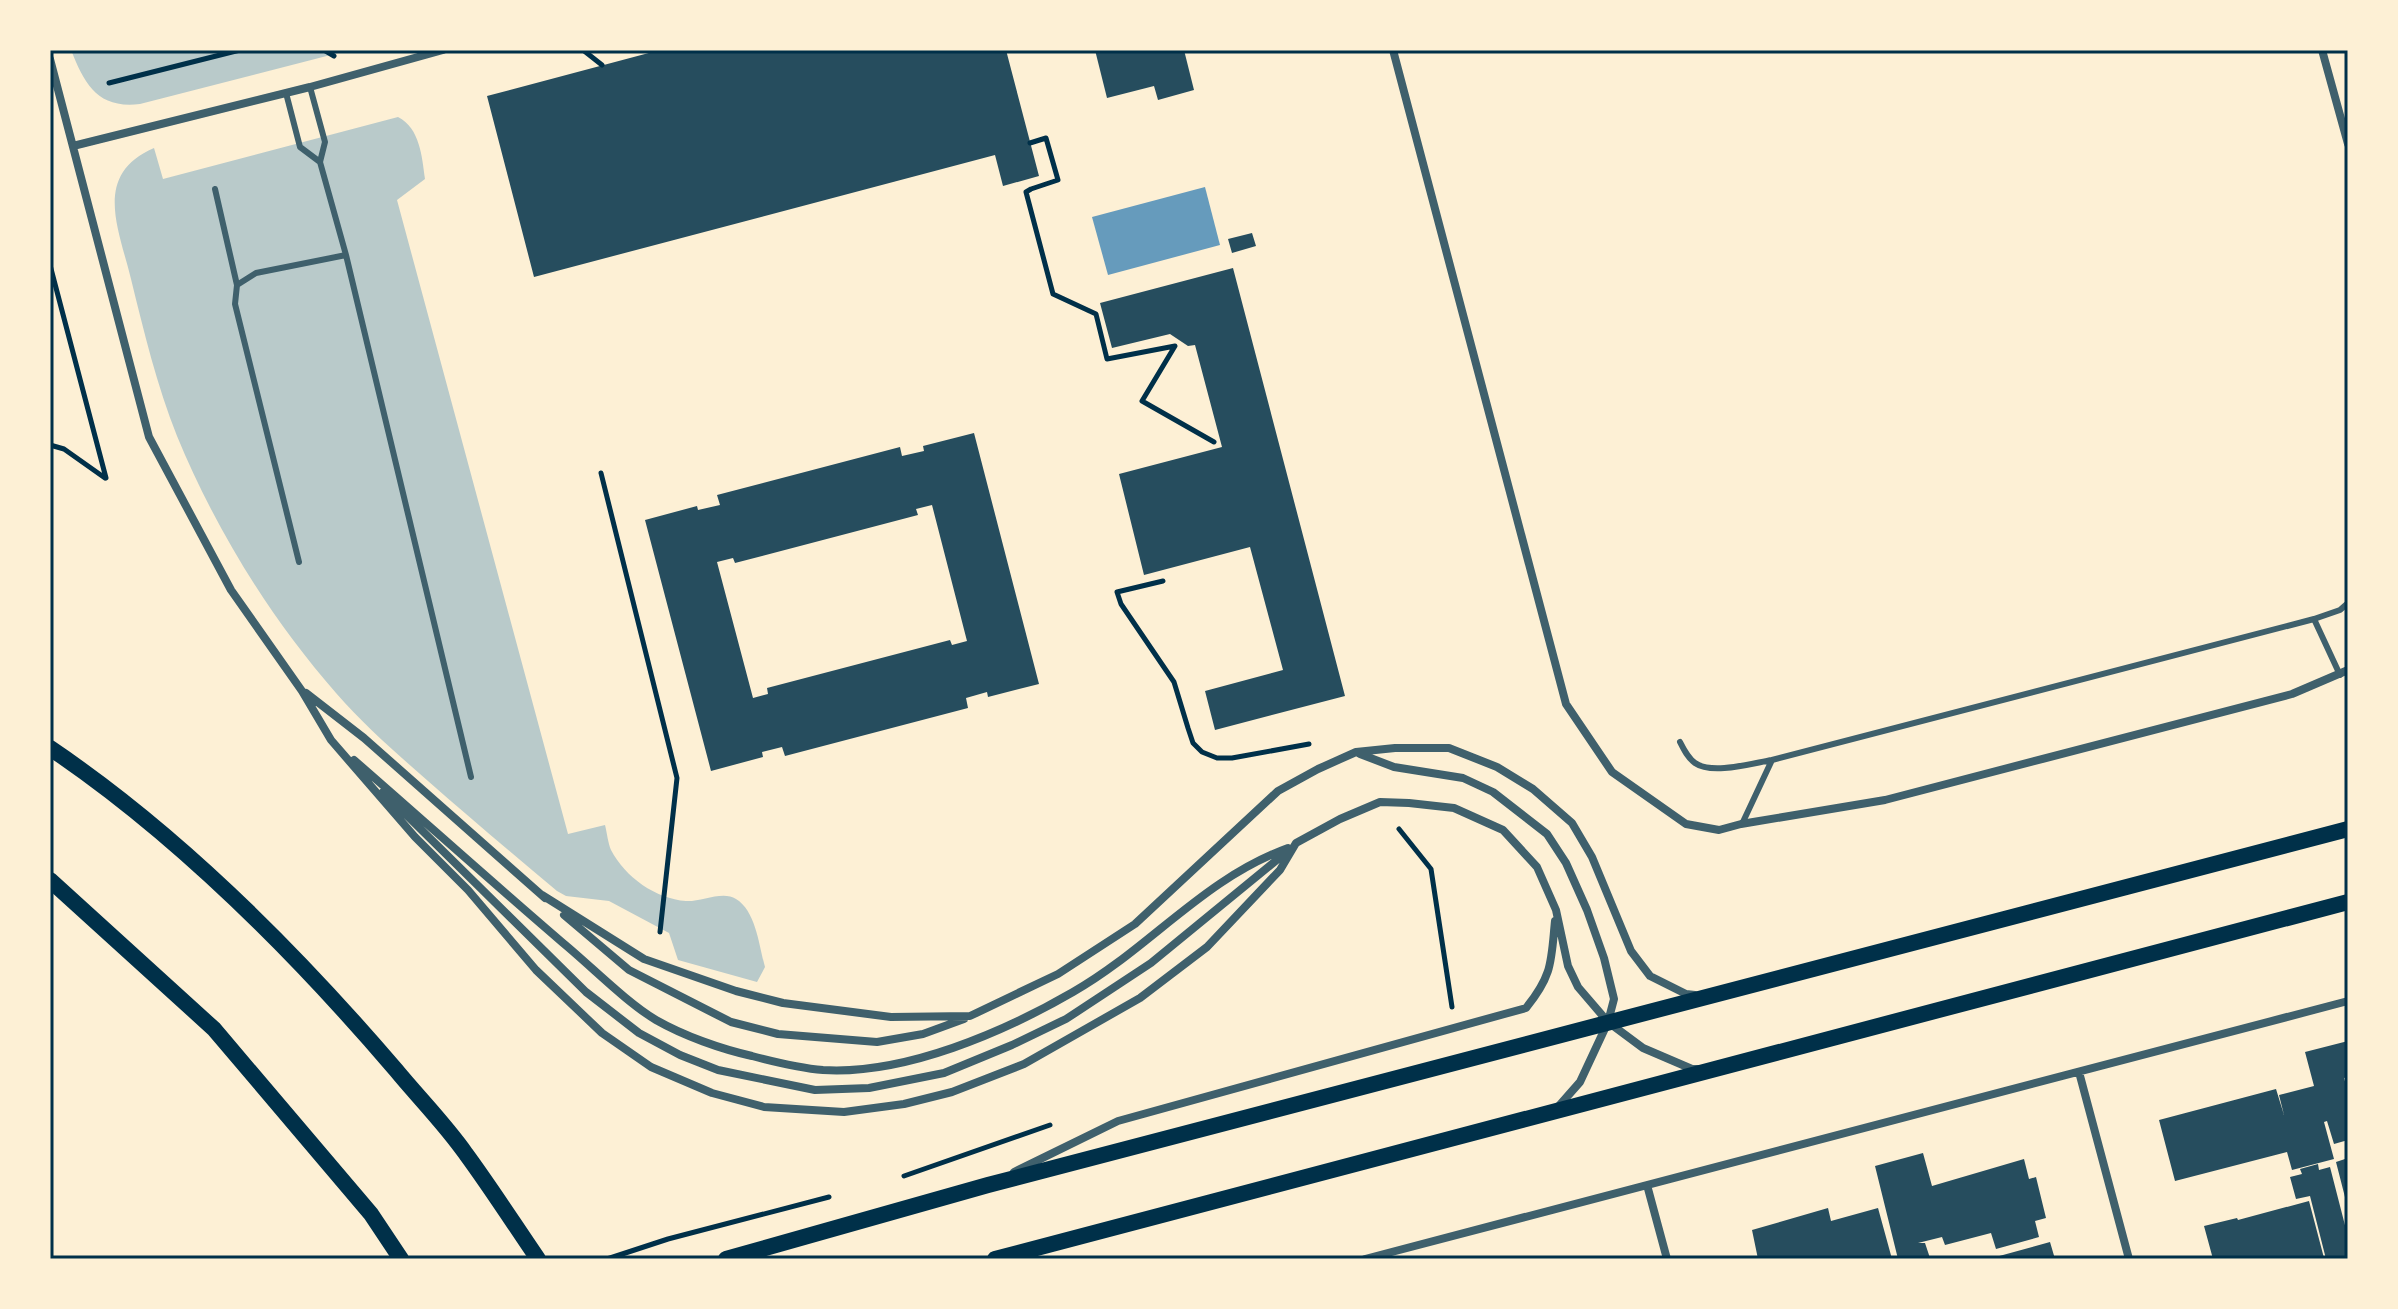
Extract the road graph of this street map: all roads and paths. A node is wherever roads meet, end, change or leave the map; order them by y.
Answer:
1 (240, 50) edge
2 (443, 50) edge
3 (583, 50) edge
4 (1393, 50) edge
5 (2322, 50) edge
6 (425, 52) edge
7 (50, 59) edge
8 (602, 65) dead end
9 (109, 83) dead end
10 (310, 87) junction
11 (286, 93) junction
12 (1030, 143) dead end
13 (2348, 144) edge
14 (73, 146) junction
15 (320, 162) junction
16 (215, 189) dead end
17 (346, 255) junction
18 (50, 265) edge
19 (237, 285) junction
20 (1214, 442) dead end
21 (50, 445) edge
22 (601, 473) dead end
23 (299, 562) dead end
24 (1163, 581) dead end
25 (2348, 603) edge
26 (2314, 619) junction
27 (2344, 673) edge
28 (302, 691) junction
29 (331, 740) junction
30 (1323, 742) dead end
31 (1680, 742) dead end
32 (50, 748) edge
33 (1356, 752) junction
34 (1772, 760) junction
35 (471, 777) dead end
36 (1741, 824) junction
37 (1399, 829) dead end
38 (2348, 829) edge
39 (1296, 845) junction
40 (50, 880) edge
41 (542, 895) junction
42 (2348, 902) edge
43 (1556, 910) junction
44 (660, 932) dead end
45 (1709, 997) junction
46 (2348, 1001) edge
47 (1453, 1012) dead end
48 (970, 1016) junction
49 (1608, 1022) junction
50 (1726, 1066) junction
51 (2079, 1072) junction
52 (1554, 1113) junction
53 (988, 1185) junction
54 (1647, 1185) junction
55 (401, 1259) edge
56 (538, 1259) edge
57 (726, 1259) edge
58 (995, 1259) edge
59 (1365, 1259) edge
60 (1667, 1259) edge
61 (2129, 1259) edge

1 - 9 path
2 - 6 street
3 - 8 path
4 - 36 street
5 - 13 street
6 - 10 street
7 - 14 street
10 - 11 street
10 - 15 lane
11 - 14 street
11 - 15 lane
12 - 20 path
14 - 28 street
15 - 17 lane
16 - 19 lane
17 - 19 lane
17 - 35 lane
18 - 21 path
19 - 23 lane
22 - 44 path
24 - 30 path
25 - 26 lane
26 - 27 lane
26 - 34 lane
27 - 36 street
28 - 29 street
28 - 41 street
29 - 39 street
29 - 39 street
29 - 39 street
31 - 34 lane
32 - 56 main road
33 - 45 street
33 - 48 street
33 - 49 street
34 - 36 lane
37 - 47 path
38 - 45 main road
39 - 43 street
40 - 55 main road
41 - 48 street
41 - 48 street
42 - 50 main road
43 - 49 street
43 - 53 street
45 - 49 main road
46 - 51 street
49 - 50 street
49 - 52 street
49 - 53 main road
50 - 52 main road
51 - 54 street
51 - 61 street
52 - 58 main road
53 - 57 main road
54 - 59 street
54 - 60 street

